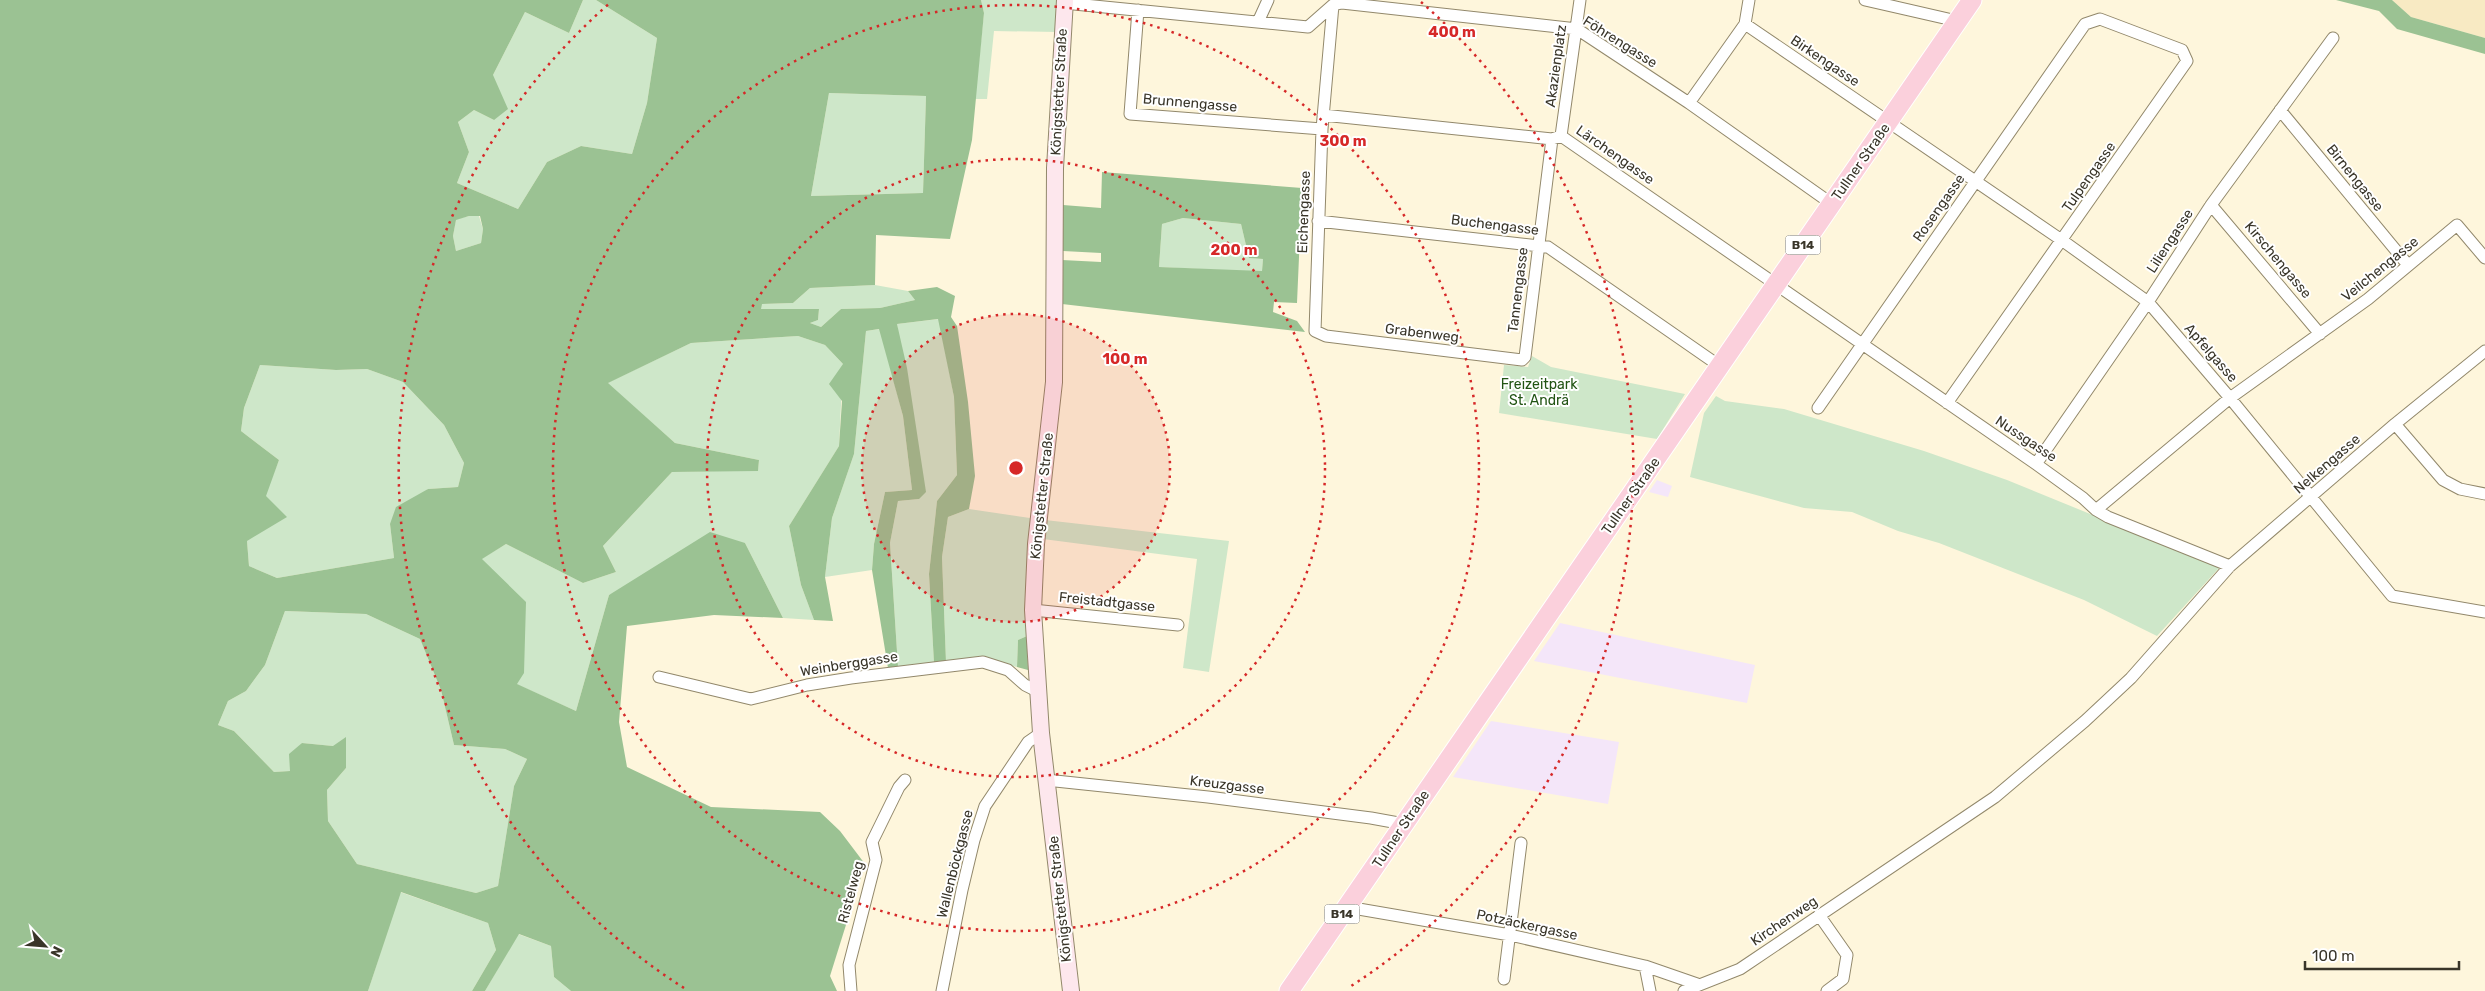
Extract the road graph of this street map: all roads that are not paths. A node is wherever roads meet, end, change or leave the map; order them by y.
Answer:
1 (1268, 0) edge
2 (1580, 0) edge
3 (1749, 0) edge
4 (1865, 0) edge
5 (1972, 0) edge
6 (1065, 1) edge
7 (1333, 5) junction
8 (1138, 10) junction
9 (1957, 21) junction
10 (1258, 22) junction
11 (1745, 24) junction
12 (2085, 24) joint
13 (1577, 29) junction
14 (2333, 38) dead end
15 (1689, 104) junction
16 (2280, 110) junction
17 (1323, 115) junction
18 (1888, 122) junction
19 (1322, 129) junction
20 (1557, 137) junction
21 (1975, 183) junction
22 (1832, 204) junction
23 (2211, 205) junction
24 (1318, 220) junction
25 (2063, 241) junction
26 (1539, 245) junction
27 (2485, 258) edge
28 (2408, 265) junction
29 (1776, 284) junction
30 (2148, 302) junction
31 (1816, 313) joint
32 (1315, 331) joint
33 (2320, 334) junction
34 (1862, 345) junction
35 (2485, 351) edge
36 (1525, 357) joint
37 (1720, 367) junction
38 (2230, 398) junction
39 (1947, 404) junction
40 (1818, 408) dead end
41 (2395, 424) junction
42 (2036, 464) junction
43 (2485, 494) edge
44 (2312, 497) junction
45 (2096, 510) junction
46 (2230, 566) junction
47 (2195, 606) joint
48 (1033, 610) junction
49 (2485, 612) edge
50 (1178, 625) dead end
51 (659, 678) dead end
52 (1037, 691) junction
53 (1041, 733) junction
54 (906, 780) dead end
55 (1046, 780) junction
56 (1404, 824) junction
57 (1521, 843) dead end
58 (1347, 907) junction
59 (1819, 915) junction
60 (1510, 935) junction
61 (1645, 966) junction
62 (1504, 979) dead end
63 (1698, 984) junction
64 (851, 991) edge
65 (942, 991) edge
66 (1070, 991) edge
67 (1289, 991) edge
68 (1650, 991) edge
69 (1684, 991) edge
70 (1827, 991) edge

1 - 10 street
2 - 13 street, Akazienplatz
3 - 11 street
4 - 9 street
5 - 9 main road, Tullner Straße / B14
6 - 8 street
6 - 48 main road, Königstetter Straße
7 - 10 street
7 - 13 street, Föhrengasse
7 - 17 street, Eichengasse
8 - 10 street
8 - 19 street, Brunnengasse
9 - 18 main road, Tullner Straße / B14
11 - 15 street
11 - 18 street, Birkengasse
12 - 21 street, Rosengasse
12 - 25 street, Tulpengasse
13 - 15 street, Föhrengasse
13 - 20 street, Akazienplatz
14 - 16 street, Liliengasse
15 - 22 street, Föhrengasse
16 - 23 street, Liliengasse
16 - 28 street, Birnengasse
17 - 19 street, Eichengasse
17 - 20 street, Lärchengasse
18 - 21 street, Apfelgasse
18 - 22 main road, Tullner Straße / B14
19 - 24 street, Eichengasse
20 - 26 street, Tannengasse
20 - 29 street, Lärchengasse
21 - 25 street, Apfelgasse
21 - 34 street, Rosengasse
22 - 29 main road, Tullner Straße / B14
23 - 30 street, Liliengasse
23 - 33 street, Kirschengasse
24 - 26 street, Buchengasse
24 - 32 street, Eichengasse
25 - 30 street, Apfelgasse
25 - 39 street, Tulpengasse
26 - 36 street, Tannengasse
26 - 37 street, Buchengasse
27 - 28 street, Veilchengasse
28 - 33 street, Veilchengasse
29 - 31 street, Lärchengasse
29 - 37 main road, Tullner Straße / B14
30 - 38 street, Apfelgasse
30 - 42 street, Liliengasse
31 - 34 street, Nussgasse
32 - 36 street, Grabenweg
33 - 38 street, Veilchengasse
34 - 39 street, Nussgasse
34 - 40 street, Rosengasse
35 - 41 street, Nelkengasse
37 - 56 main road, Tullner Straße / B14
38 - 44 street, Apfelgasse
38 - 45 street, Veilchengasse
39 - 42 street, Nussgasse
41 - 43 street
41 - 44 street, Nelkengasse
42 - 45 street, Nussgasse
44 - 46 street, Nelkengasse
44 - 49 street, Apfelgasse
45 - 46 street, Nussgasse
46 - 47 street, Nelkengasse
47 - 59 street, Kirchenweg
48 - 50 street, Freistadtgasse
48 - 52 main road, Königstetter Straße
51 - 52 street, Weinberggasse
52 - 53 main road, Königstetter Straße
53 - 55 main road, Königstetter Straße
53 - 65 street, Wallenböckgasse
54 - 64 street, Ristelweg
55 - 56 street, Kreuzgasse
55 - 66 main road, Königstetter Straße
56 - 58 main road, Tullner Straße / B14
57 - 60 street
58 - 60 street, Potzäckergasse
58 - 67 main road, Tullner Straße / B14
59 - 63 street, Kirchenweg
59 - 70 street
60 - 61 street, Potzäckergasse
60 - 62 street
61 - 63 street, Potzäckergasse
61 - 68 street
63 - 69 street, Kirchenweg

